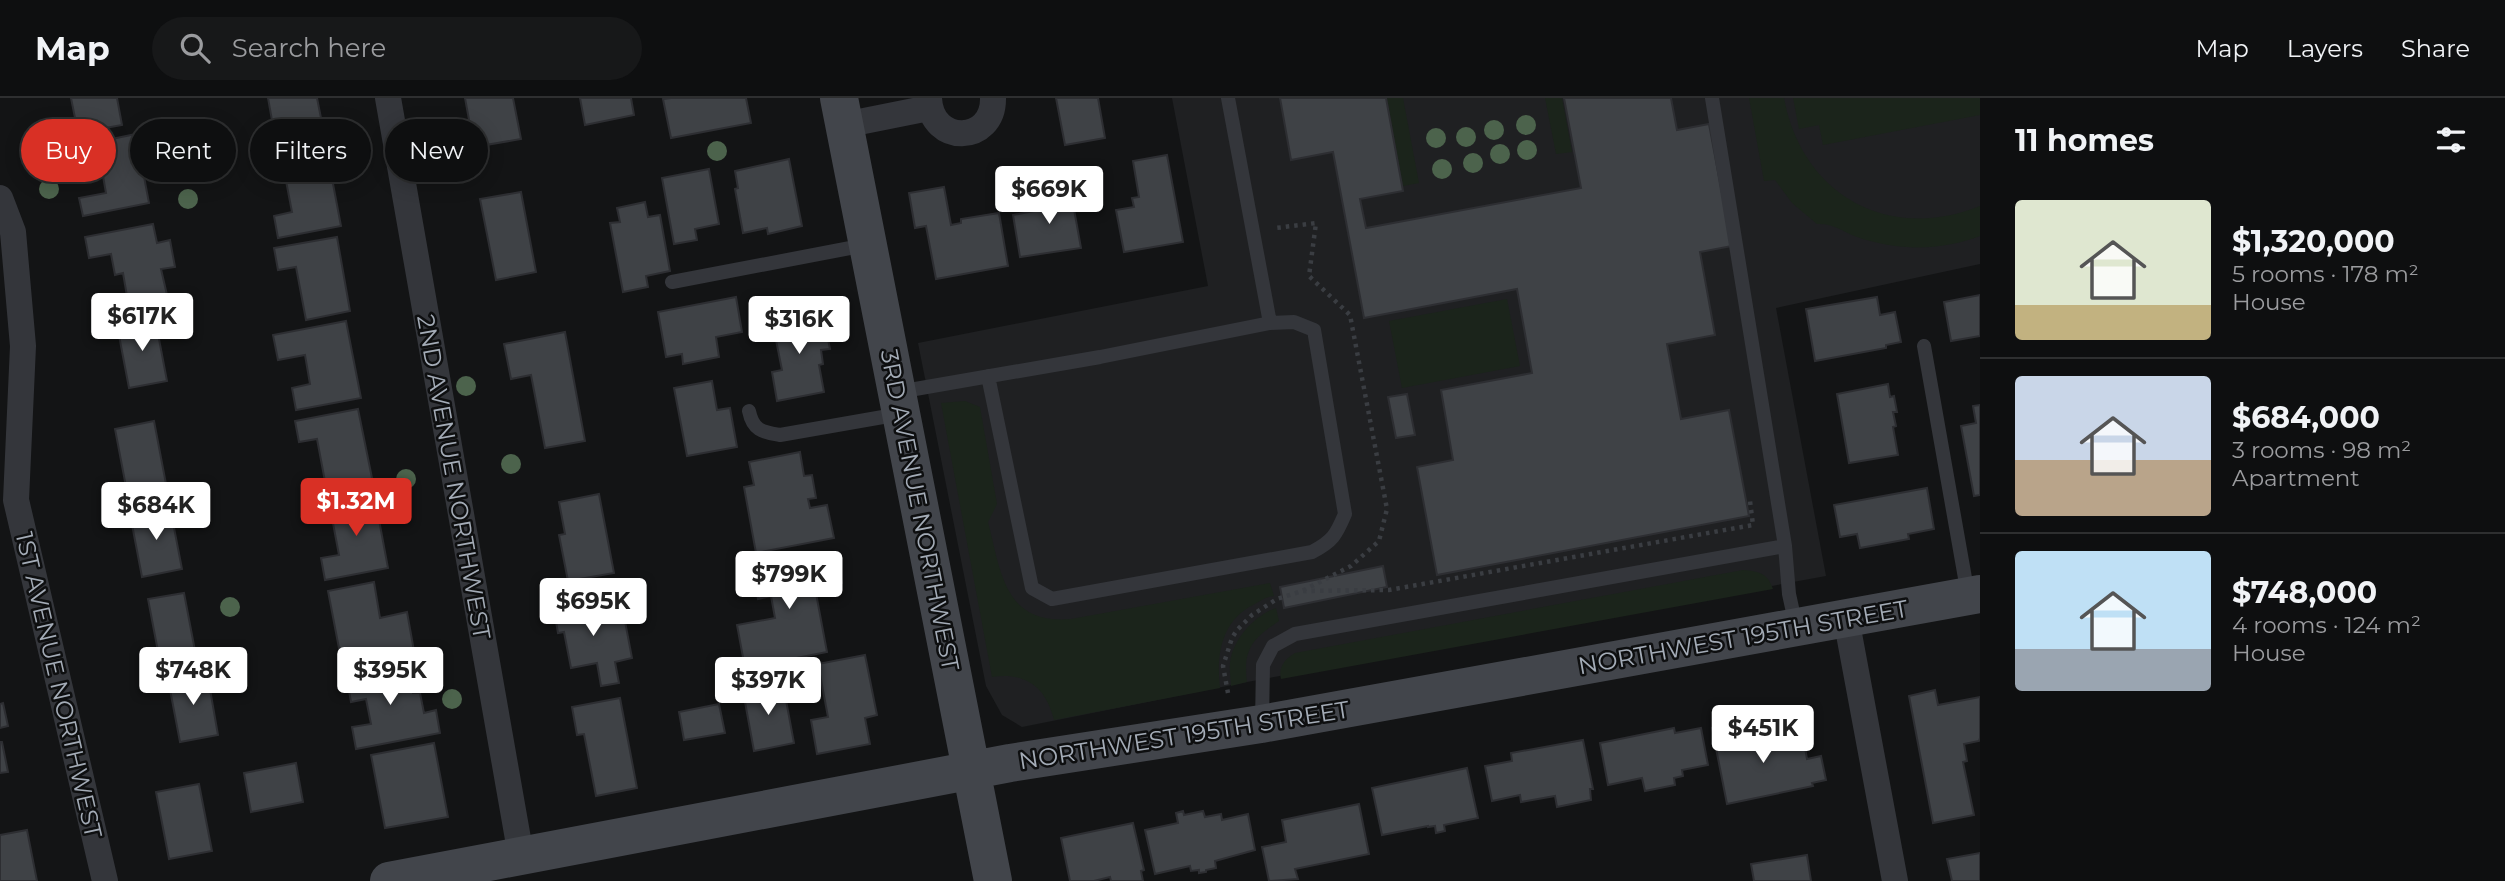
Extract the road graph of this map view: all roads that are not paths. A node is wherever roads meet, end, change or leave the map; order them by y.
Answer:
1 (388, 98) edge
2 (993, 98) edge
3 (1228, 98) edge
4 (1712, 98) edge
5 (929, 103) edge
6 (841, 111) edge
7 (0, 198) edge
8 (7, 233) edge
9 (868, 245) junction
10 (672, 282) dead end
11 (1270, 323) junction
12 (1924, 346) dead end
13 (988, 376) junction
14 (899, 403) junction
15 (750, 411) dead end
16 (1785, 546) junction
17 (1974, 595) edge
18 (1846, 618) junction
19 (1797, 627) junction
20 (1261, 724) junction
21 (970, 771) junction
22 (521, 856) junction
23 (104, 881) edge
24 (389, 881) edge
25 (993, 881) edge
26 (1895, 881) edge

1 - 22 street, 2ND AVENUE NORTHWEST
2 - 5 street
3 - 11 lane
4 - 16 lane
5 - 6 street
6 - 9 street, 3RD AVENUE NORTHWEST
7 - 8 street, 1ST AVENUE NORTHWEST
8 - 23 street, 1ST AVENUE NORTHWEST
9 - 10 lane
9 - 14 street, 3RD AVENUE NORTHWEST
11 - 13 lane
11 - 13 lane
12 - 17 lane
13 - 14 lane
14 - 15 lane
14 - 21 street, 3RD AVENUE NORTHWEST
16 - 19 lane
16 - 20 lane
17 - 18 street, NORTHWEST 195TH STREET
18 - 19 street, NORTHWEST 195TH STREET
18 - 26 street
19 - 20 street, NORTHWEST 195TH STREET
20 - 21 street, NORTHWEST 195TH STREET
21 - 22 street, NORTHWEST 195TH STREET
21 - 25 street, 3RD AVENUE NORTHWEST
22 - 24 street, NORTHWEST 195TH STREET

